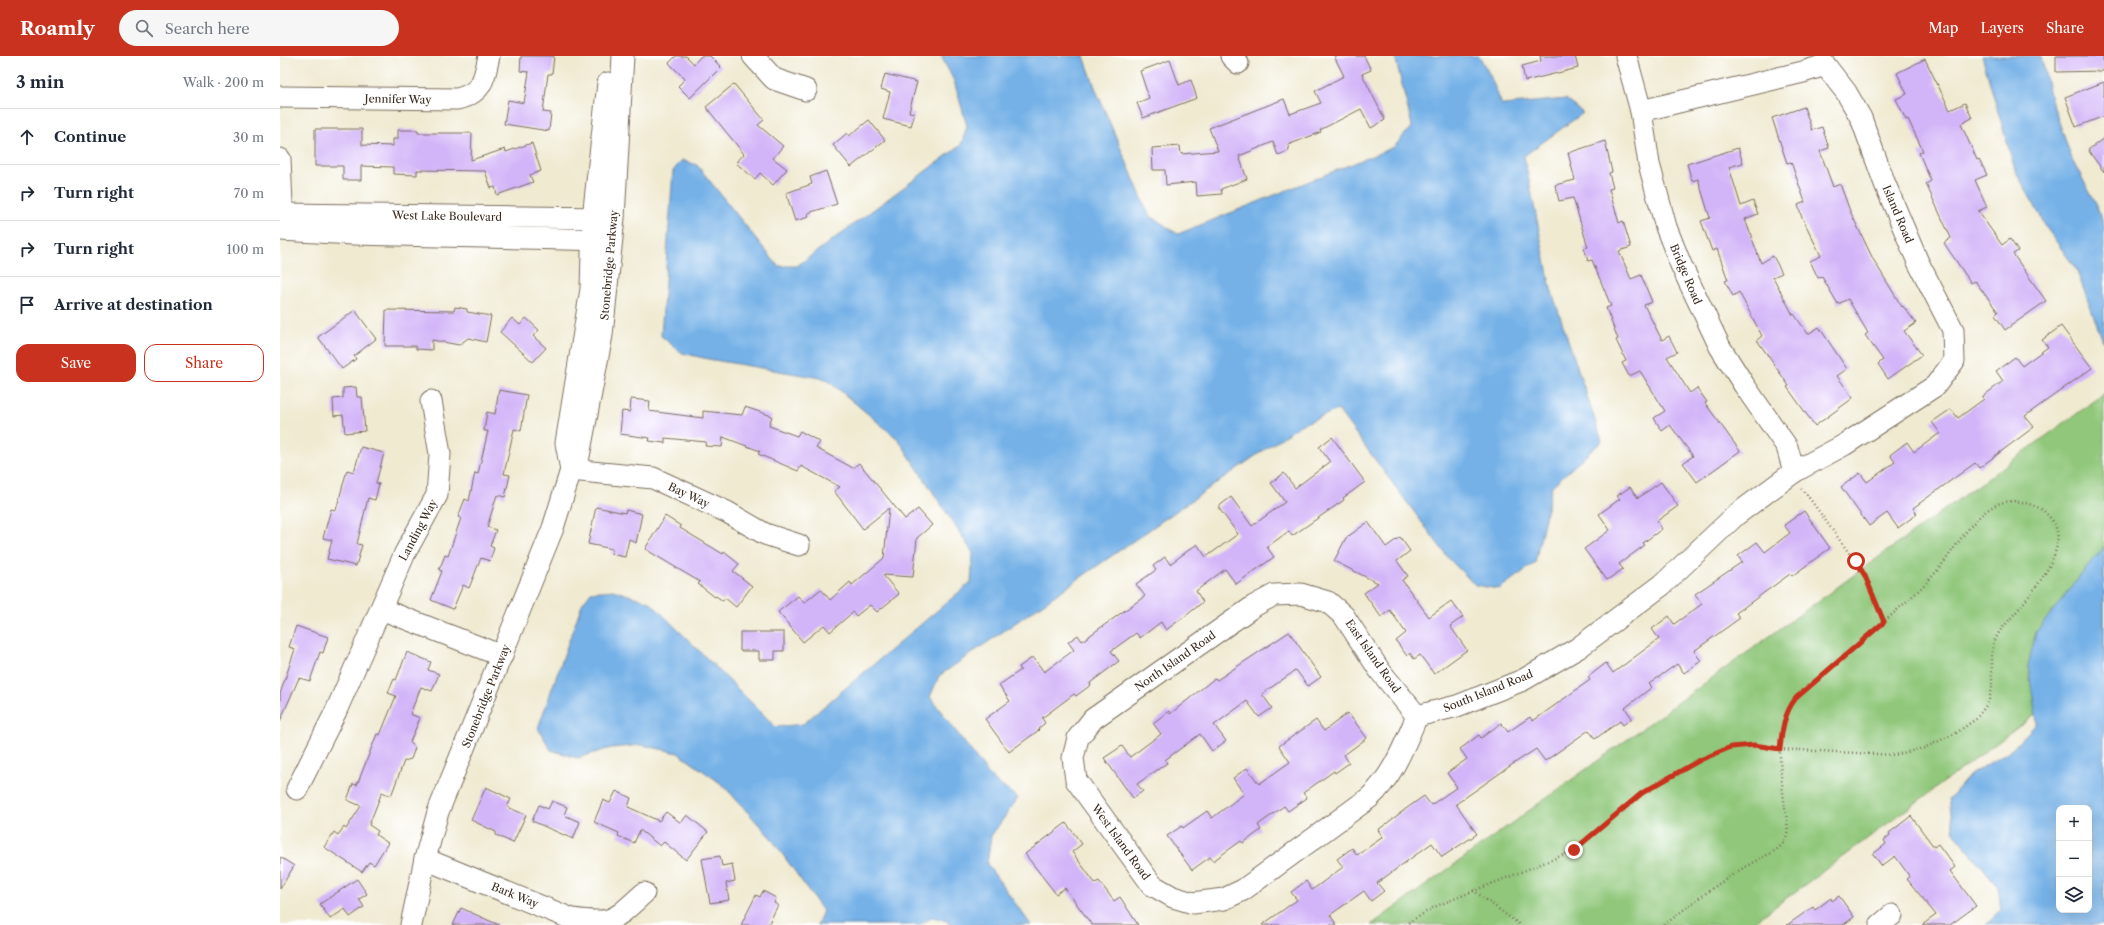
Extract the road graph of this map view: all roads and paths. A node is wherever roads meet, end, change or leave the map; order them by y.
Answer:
1 (489, 56) edge
2 (611, 56) edge
3 (623, 56) edge
4 (753, 56) edge
5 (1626, 56) edge
6 (1826, 60) edge
7 (806, 90) dead end
8 (280, 97) edge
9 (1641, 111) junction
10 (280, 159) edge
11 (593, 218) junction
12 (614, 218) junction
13 (281, 222) edge
14 (602, 240) junction
15 (431, 401) dead end
16 (570, 470) junction
17 (1796, 480) junction
18 (799, 544) dead end
19 (1301, 594) joint
20 (381, 609) junction
21 (1884, 622) junction
22 (502, 656) junction
23 (1417, 716) junction
24 (1780, 749) junction
25 (1073, 758) joint
26 (297, 789) dead end
27 (425, 859) junction
28 (1473, 890) junction
29 (644, 893) dead end
30 (411, 925) edge
31 (1405, 925) edge
32 (1520, 925) edge
33 (1664, 925) edge

1 - 8 street, Jennifer Way
2 - 11 street, Stonebridge Parkway
3 - 12 street, Stonebridge Parkway
4 - 7 street
5 - 9 street, Bridge Road
6 - 9 street, Island Road
6 - 17 street, Island Road
9 - 17 street, Bridge Road
10 - 13 street
11 - 12 street, West Lake Boulevard
11 - 13 street, West Lake Boulevard
11 - 14 street, Stonebridge Parkway
12 - 14 street, Stonebridge Parkway
13 - 14 street, West Lake Boulevard
14 - 16 street, Stonebridge Parkway
15 - 20 street, Landing Way
16 - 18 street, Bay Way
16 - 22 street, Stonebridge Parkway
17 - 21 path
17 - 23 street, South Island Road
19 - 23 street, East Island Road
19 - 25 street, North Island Road
20 - 22 street
20 - 26 street, Landing Way
21 - 24 path
21 - 24 path
22 - 27 street, Stonebridge Parkway
23 - 25 street, West Island Road
24 - 28 path
24 - 33 path
27 - 29 street, Bark Way
27 - 30 street, Stonebridge Parkway
28 - 31 path
28 - 32 path

